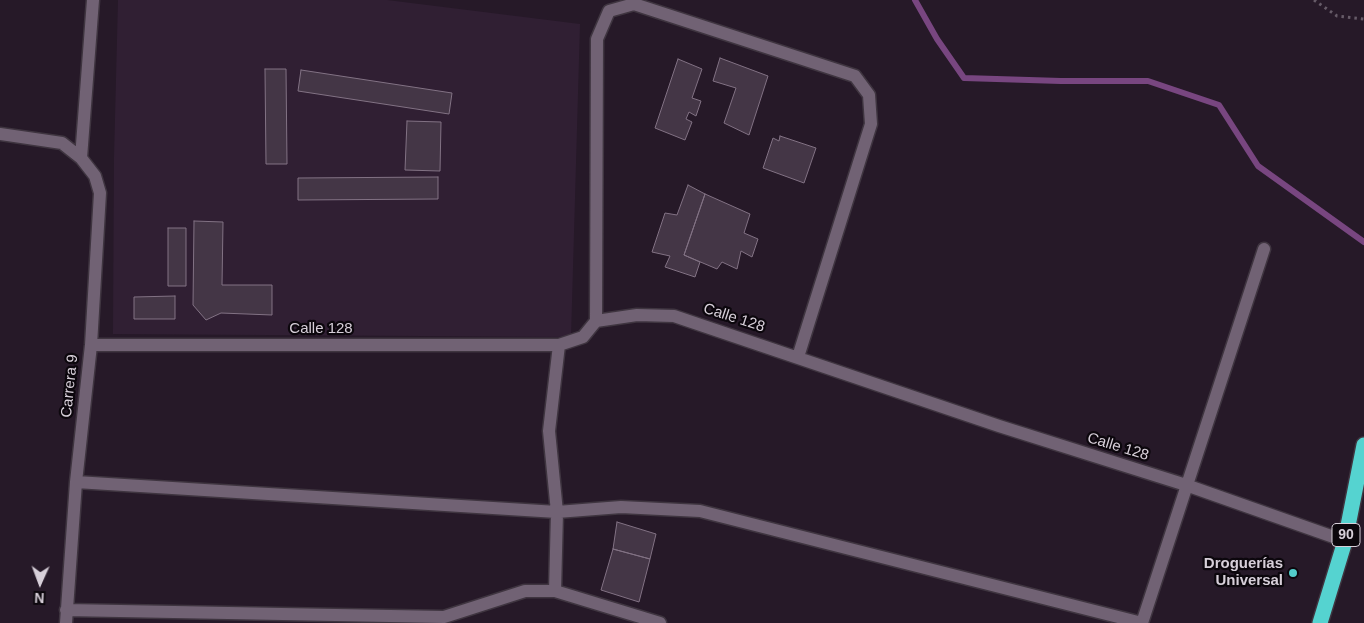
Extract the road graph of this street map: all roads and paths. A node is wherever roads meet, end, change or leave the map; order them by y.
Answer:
1 (93, 0) edge
2 (1314, 0) edge
3 (1364, 19) edge
4 (0, 134) edge
5 (80, 158) junction
6 (1264, 249) dead end
7 (596, 320) junction
8 (91, 345) junction
9 (559, 345) junction
10 (798, 357) junction
11 (1364, 445) edge
12 (76, 482) junction
13 (1186, 485) junction
14 (556, 512) junction
15 (1345, 541) junction
16 (555, 591) junction
17 (66, 617) edge
18 (660, 623) edge
19 (1142, 623) edge
20 (1320, 623) edge

1 - 5 street
2 - 3 path
4 - 5 street, Carrera 9
5 - 8 street, Carrera 9
6 - 13 street
7 - 9 street, Calle 128
7 - 10 street, Calle 128
7 - 10 street
8 - 9 street, Calle 128
8 - 12 street, Carrera 9
9 - 14 street
10 - 13 street, Calle 128
11 - 15 highway, 90
12 - 14 street
12 - 17 street, Carrera 9
13 - 15 street, Calle 128
13 - 19 street
14 - 16 street
14 - 19 street
15 - 20 highway, 90
16 - 17 street
16 - 18 street

